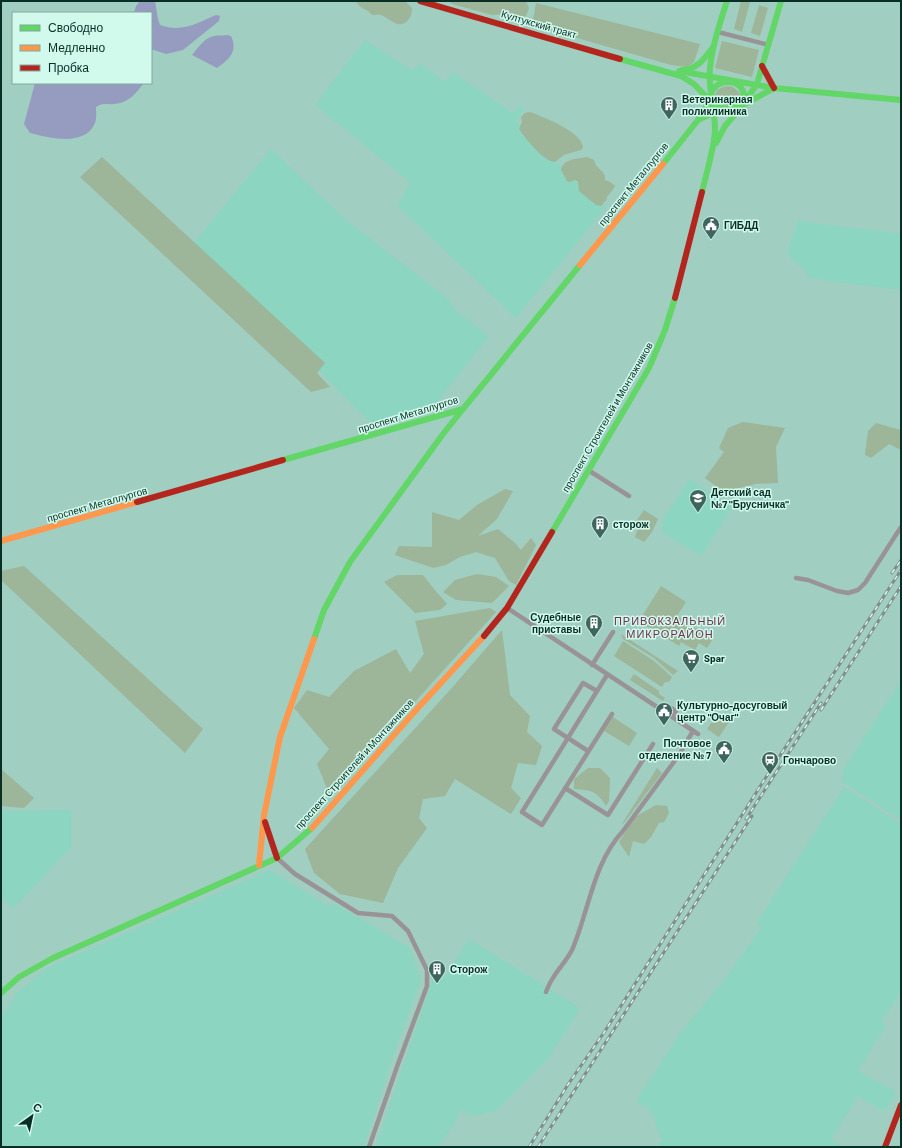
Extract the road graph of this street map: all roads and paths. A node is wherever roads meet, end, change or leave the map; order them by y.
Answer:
1 (420, 1) edge
2 (727, 1) edge
3 (781, 1) edge
4 (718, 32) junction
5 (769, 45) junction
6 (714, 46) junction
7 (630, 60) junction
8 (762, 66) junction
9 (676, 71) junction
10 (709, 77) junction
11 (731, 81) junction
12 (757, 84) junction
13 (774, 88) junction
14 (710, 100) junction
15 (901, 100) edge
16 (742, 106) junction
17 (730, 109) junction
18 (713, 113) junction
19 (698, 120) junction
20 (711, 153) junction
21 (463, 409) junction
22 (588, 470) junction
23 (629, 496) dead end
24 (901, 527) edge
25 (1, 541) edge
26 (796, 578) dead end
27 (507, 608) junction
28 (613, 632) dead end
29 (592, 665) junction
30 (607, 674) junction
31 (597, 691) junction
32 (662, 711) junction
33 (612, 714) dead end
34 (672, 718) junction
35 (568, 739) junction
36 (653, 744) dead end
37 (588, 751) junction
38 (565, 788) junction
39 (264, 815) junction
40 (277, 858) junction
41 (259, 865) junction
42 (1, 992) edge
43 (546, 992) dead end
44 (901, 1105) edge
45 (369, 1147) edge
46 (885, 1147) edge

1 - 7 street, Култукский тракт
2 - 4 street, проспект Строителей и Монтажников
3 - 5 street
4 - 5 street
4 - 6 street, проспект Строителей и Монтажников
5 - 8 street
6 - 9 street
6 - 10 street, проспект Строителей и Монтажников
7 - 9 street
7 - 14 street
8 - 12 street
8 - 13 street
9 - 10 street
10 - 11 street
10 - 14 street, проспект Строителей и Монтажников
11 - 12 street
11 - 14 street
11 - 16 street
12 - 13 street
12 - 16 street
13 - 15 street
13 - 16 street
14 - 17 street
14 - 18 street, проспект Строителей и Монтажников
14 - 19 street, проспект Металлургов
16 - 17 street
16 - 20 street, проспект Строителей и Монтажников
17 - 18 street, проспект Металлургов
18 - 19 street, проспект Металлургов
18 - 20 street, проспект Строителей и Монтажников
19 - 21 street, проспект Металлургов
20 - 22 street, проспект Строителей и Монтажников
21 - 25 street, проспект Металлургов
21 - 39 street
22 - 23 street
22 - 27 street, проспект Строителей и Монтажников
24 - 26 street
27 - 29 street
27 - 40 street, проспект Строителей и Монтажников
28 - 29 street
29 - 30 street
30 - 31 street
30 - 32 street
31 - 35 street
31 - 35 street
32 - 34 street
32 - 34 street
33 - 37 street
34 - 43 street
35 - 37 street
35 - 38 street
36 - 38 street
37 - 38 street
39 - 40 street
39 - 41 street
40 - 41 street, проспект Строителей и Монтажников
40 - 45 street
41 - 42 street, проспект Строителей и Монтажников
44 - 46 street

